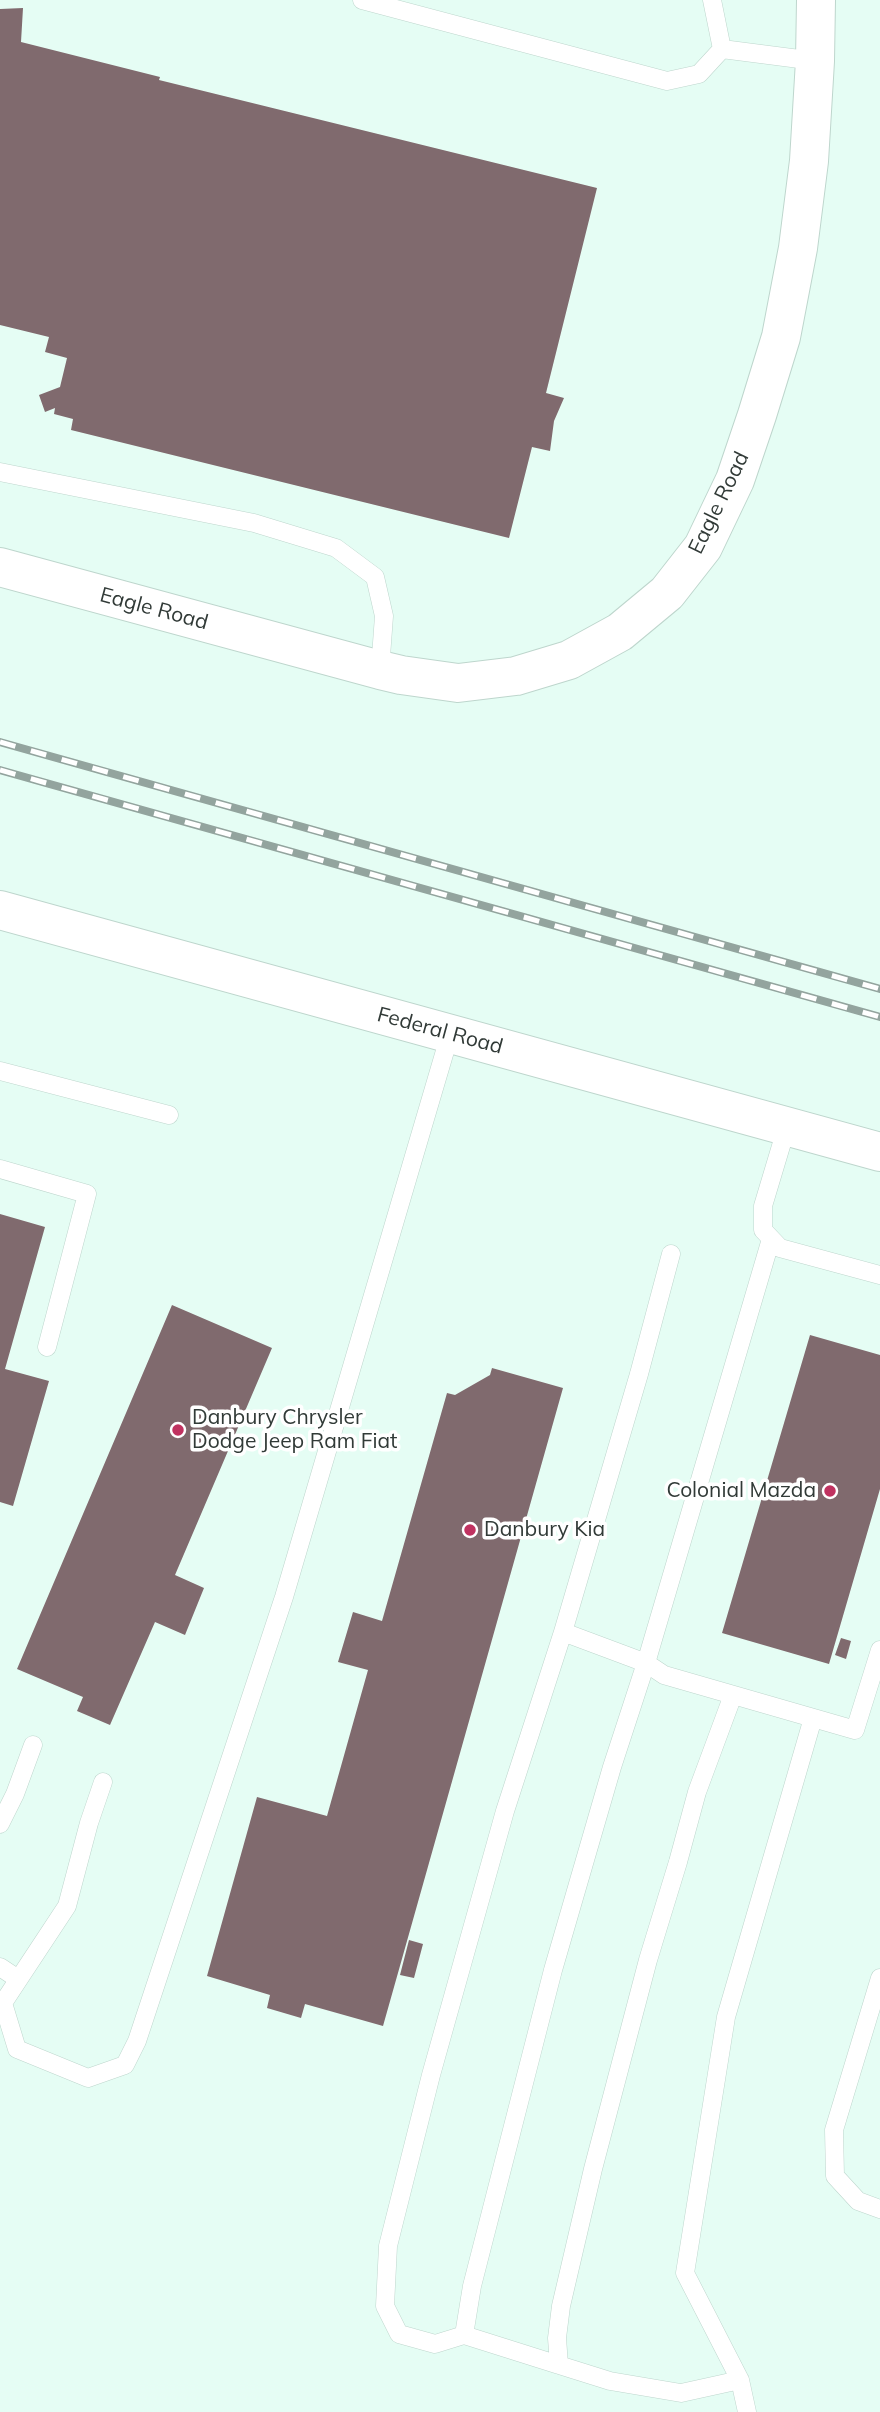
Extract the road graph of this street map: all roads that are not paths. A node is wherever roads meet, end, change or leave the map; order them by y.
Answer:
1 (362, 0) edge
2 (712, 0) edge
3 (816, 0) edge
4 (722, 49) junction
5 (815, 61) junction
6 (0, 472) edge
7 (0, 567) edge
8 (380, 670) junction
9 (0, 909) edge
10 (450, 1034) junction
11 (0, 1071) edge
12 (169, 1115) dead end
13 (787, 1126) junction
14 (880, 1152) edge
15 (0, 1169) edge
16 (771, 1239) junction
17 (671, 1254) dead end
18 (880, 1275) edge
19 (47, 1348) dead end
20 (563, 1632) junction
21 (880, 1650) edge
22 (646, 1663) junction
23 (733, 1695) junction
24 (813, 1718) junction
25 (33, 1745) dead end
26 (103, 1782) dead end
27 (0, 1824) edge
28 (0, 1967) edge
29 (880, 1978) edge
30 (18, 1979) junction
31 (880, 2208) edge
32 (464, 2335) junction
33 (559, 2365) junction
34 (740, 2380) junction
35 (747, 2412) edge

1 - 4 lane
2 - 4 lane
3 - 5 street, Eagle Road
4 - 5 lane
5 - 8 street, Eagle Road
6 - 8 lane
7 - 8 street, Eagle Road
9 - 10 street, Federal Road
10 - 13 street, Federal Road
10 - 30 lane
11 - 12 lane
13 - 14 street, Federal Road
13 - 16 lane
15 - 19 lane
16 - 18 lane
16 - 22 lane
17 - 20 lane
20 - 22 lane
20 - 32 lane
21 - 24 lane
22 - 23 lane
22 - 32 lane
23 - 24 lane
23 - 33 lane
24 - 34 lane
25 - 27 lane
26 - 30 lane
28 - 30 lane
29 - 31 lane
32 - 33 lane
33 - 34 lane
34 - 35 lane

